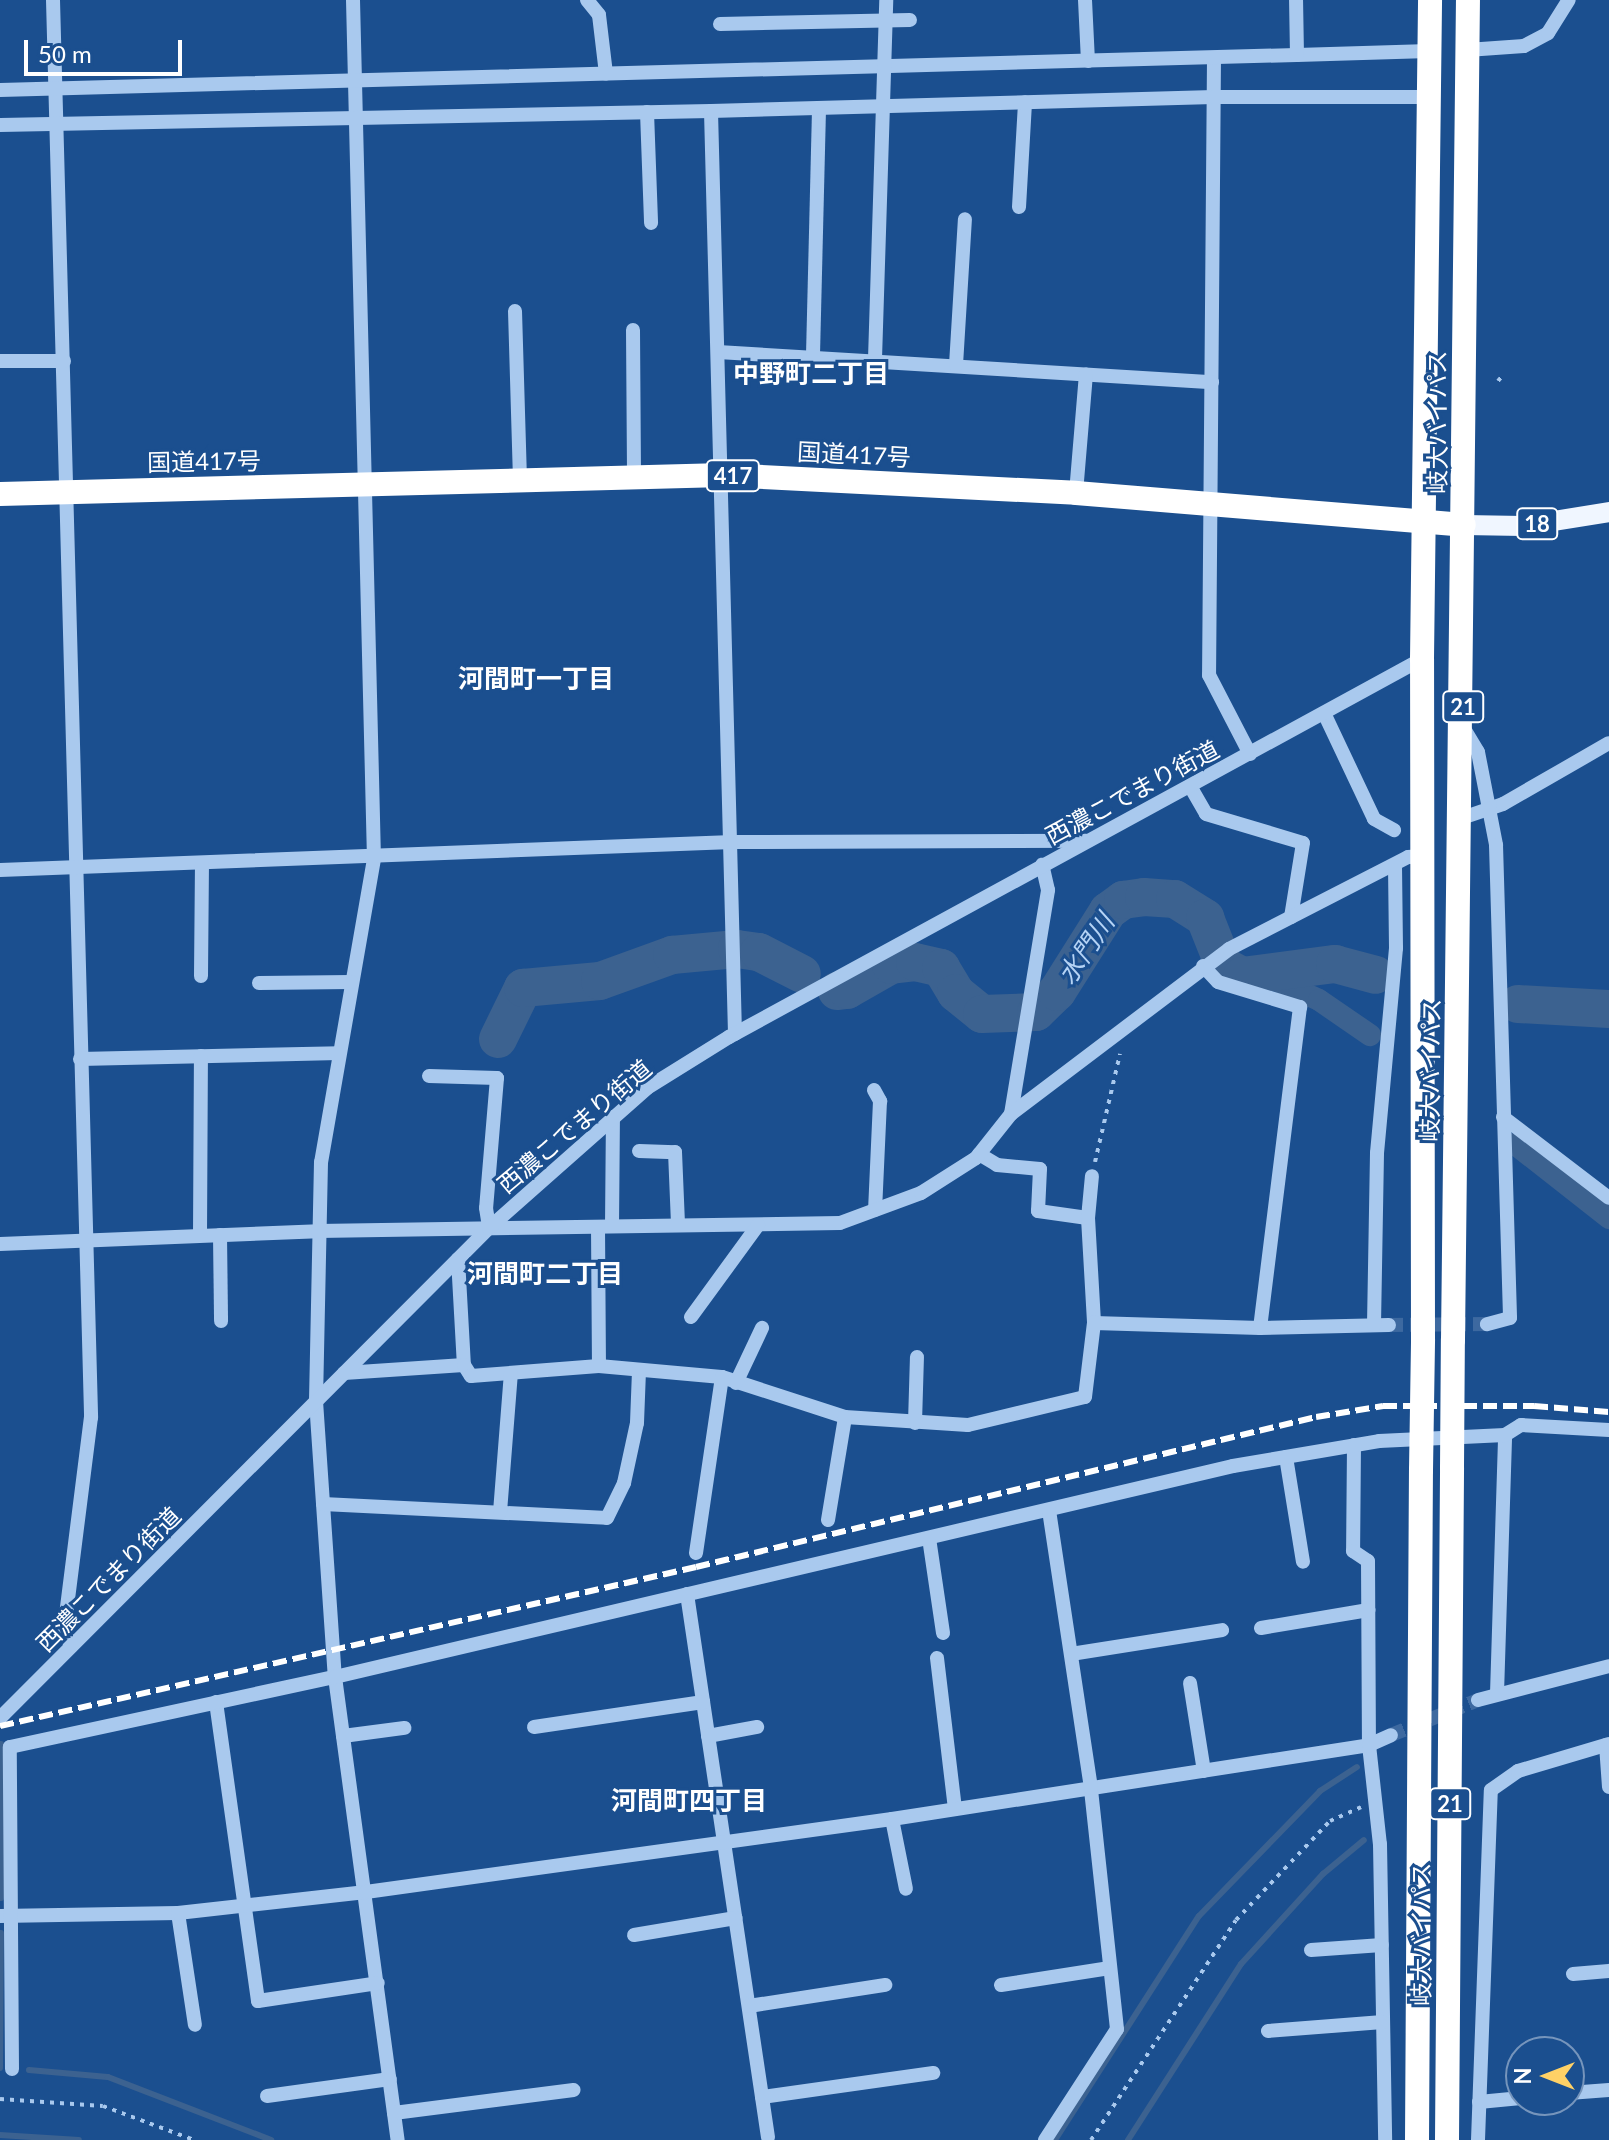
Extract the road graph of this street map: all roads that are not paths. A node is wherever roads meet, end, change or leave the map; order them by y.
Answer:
1 (53, 0) edge
2 (353, 0) edge
3 (587, 0) edge
4 (886, 0) edge
5 (1085, 0) edge
6 (1296, 0) edge
7 (1430, 0) edge
8 (1468, 0) edge
9 (1569, 0) edge
10 (910, 20) dead end
11 (888, 22) junction
12 (720, 24) dead end
13 (1297, 55) junction
14 (1088, 61) junction
15 (1467, 61) junction
16 (1214, 63) junction
17 (1429, 71) junction
18 (886, 73) junction
19 (606, 74) junction
20 (353, 86) junction
21 (0, 90) edge
22 (1214, 91) junction
23 (56, 94) junction
24 (885, 100) junction
25 (1025, 102) junction
26 (819, 108) junction
27 (711, 111) junction
28 (647, 112) junction
29 (353, 114) junction
30 (57, 120) junction
31 (0, 125) edge
32 (1019, 207) dead end
33 (965, 219) dead end
34 (651, 223) dead end
35 (515, 311) dead end
36 (633, 330) dead end
37 (718, 352) junction
38 (813, 355) junction
39 (875, 359) junction
40 (0, 361) edge
41 (64, 361) junction
42 (956, 365) junction
43 (1086, 374) junction
44 (1212, 382) junction
45 (724, 475) junction
46 (634, 478) junction
47 (520, 482) junction
48 (367, 485) junction
49 (68, 493) junction
50 (1076, 493) junction
51 (0, 494) edge
52 (1208, 504) junction
53 (1609, 512) edge
54 (1424, 521) junction
55 (1464, 525) junction
56 (1422, 659) junction
57 (1324, 713) junction
58 (1463, 727) junction
59 (1609, 743) edge
60 (1250, 754) junction
61 (1190, 786) junction
62 (1488, 810) junction
63 (1462, 818) junction
64 (1394, 830) dead end
65 (1086, 841) junction
66 (732, 842) junction
67 (1422, 856) junction
68 (374, 859) junction
69 (202, 864) junction
70 (1042, 865) junction
71 (1395, 866) junction
72 (74, 868) junction
73 (0, 870) edge
74 (1291, 917) junction
75 (1205, 965) junction
76 (201, 976) dead end
77 (351, 982) junction
78 (259, 983) dead end
79 (735, 1034) junction
80 (339, 1053) junction
81 (201, 1056) junction
82 (80, 1059) junction
83 (429, 1076) dead end
84 (874, 1090) dead end
85 (1011, 1114) junction
86 (613, 1117) junction
87 (1503, 1117) junction
88 (639, 1151) dead end
89 (979, 1154) junction
90 (1092, 1176) road end
91 (1609, 1198) edge
92 (875, 1210) junction
93 (1088, 1218) junction
94 (678, 1225) junction
95 (758, 1225) junction
96 (605, 1226) junction
97 (489, 1228) junction
98 (318, 1231) junction
99 (200, 1235) junction
100 (220, 1235) junction
101 (86, 1240) junction
102 (0, 1244) edge
103 (458, 1259) junction
104 (691, 1317) dead end
105 (221, 1321) dead end
106 (1094, 1323) junction
107 (1487, 1324) tunnel mouth
108 (762, 1328) dead end
109 (1260, 1328) junction
110 (917, 1357) dead end
111 (464, 1365) junction
112 (599, 1366) junction
113 (639, 1370) junction
114 (344, 1373) junction
115 (511, 1373) junction
116 (729, 1380) junction
117 (316, 1401) junction
118 (845, 1417) junction
119 (915, 1423) junction
120 (1609, 1430) edge
121 (1505, 1435) junction
122 (1354, 1445) junction
123 (1286, 1457) junction
124 (323, 1504) junction
125 (1049, 1510) junction
126 (500, 1512) junction
127 (828, 1520) dead end
128 (929, 1538) junction
129 (696, 1553) dead end
130 (1303, 1562) dead end
131 (687, 1594) junction
132 (1368, 1610) junction
133 (1261, 1628) dead end
134 (1222, 1630) dead end
135 (943, 1633) dead end
136 (71, 1646) junction
137 (1071, 1654) junction
138 (937, 1658) dead end
139 (1609, 1666) edge
140 (335, 1677) junction
141 (1190, 1683) dead end
142 (1497, 1694) junction
143 (1478, 1700) tunnel mouth
144 (216, 1702) junction
145 (703, 1702) junction
146 (0, 1718) edge
147 (534, 1727) dead end
148 (757, 1727) dead end
149 (404, 1728) dead end
150 (1391, 1735) tunnel mouth
151 (343, 1736) junction
152 (708, 1736) junction
153 (1369, 1745) junction
154 (1607, 1745) edge
155 (1204, 1771) junction
156 (1609, 1787) edge
157 (1091, 1788) junction
158 (955, 1809) junction
159 (892, 1819) junction
160 (725, 1842) junction
161 (906, 1889) dead end
162 (366, 1892) junction
163 (245, 1905) junction
164 (178, 1913) junction
165 (4, 1916) edge
166 (736, 1918) junction
167 (634, 1935) dead end
168 (1382, 1945) junction
169 (1311, 1950) dead end
170 (1110, 1968) junction
171 (1609, 1971) edge
172 (1573, 1974) dead end
173 (378, 1983) junction
174 (885, 1985) dead end
175 (1001, 1985) dead end
176 (749, 2006) junction
177 (1383, 2022) junction
178 (195, 2025) dead end
179 (1268, 2031) dead end
180 (12, 2069) dead end
181 (933, 2073) dead end
182 (390, 2079) junction
183 (574, 2090) dead end
184 (1609, 2090) edge
185 (1585, 2092) edge
186 (267, 2096) dead end
187 (762, 2097) junction
188 (1505, 2100) edge
189 (1479, 2102) junction
190 (394, 2113) junction
191 (768, 2137) dead end
192 (398, 2140) edge
193 (1045, 2140) edge
194 (1385, 2140) edge
195 (1417, 2140) edge
196 (1447, 2140) edge
197 (1478, 2140) edge

1 - 23 street
2 - 20 street
3 - 19 street
4 - 11 street
5 - 14 street
6 - 13 street
7 - 17 highway, 岐大バイパス / 21
8 - 15 highway, 岐大バイパス / 21
9 - 15 street
10 - 11 street
11 - 12 street
11 - 18 street
13 - 16 street
13 - 17 street
14 - 16 street
14 - 18 street
15 - 55 highway, 岐大バイパス / 21
16 - 22 street
17 - 22 street
17 - 54 highway, 岐大バイパス / 21
18 - 19 street
18 - 24 street
19 - 20 street
20 - 23 street
20 - 29 street
21 - 23 street
22 - 25 street
22 - 44 street
23 - 30 street
24 - 25 street
24 - 26 street
24 - 39 street
25 - 32 street
26 - 27 street
26 - 38 street
27 - 28 street
27 - 37 street
28 - 29 street
28 - 34 street
29 - 30 street
29 - 48 street
30 - 31 street
30 - 41 street
33 - 42 street
35 - 47 street
36 - 46 street
37 - 38 street
37 - 45 street
38 - 39 street
39 - 42 street
40 - 41 street
41 - 49 street
42 - 43 street
43 - 44 street
43 - 50 street
44 - 52 street
45 - 46 highway, 国道417号 / 417
45 - 50 highway, 国道417号 / 417
45 - 66 street
46 - 47 highway, 国道417号 / 417
47 - 48 highway, 国道417号 / 417
48 - 49 highway, 国道417号 / 417
48 - 68 street
49 - 51 highway, 国道417号 / 417
49 - 72 street
50 - 52 highway, 国道417号 / 417
52 - 54 highway, 国道417号 / 417
52 - 60 street
53 - 55 main road, 18
54 - 55 highway, 国道417号 / 417
54 - 56 highway, 岐大バイパス / 21
55 - 58 highway, 岐大バイパス / 21
56 - 57 street, 西濃こでまり街道
56 - 67 highway, 岐大バイパス / 21
57 - 60 street, 西濃こでまり街道
57 - 64 street
58 - 62 street
58 - 63 highway, 岐大バイパス / 21
59 - 62 street
60 - 61 street, 西濃こでまり街道
61 - 65 street, 西濃こでまり街道
61 - 74 street
62 - 63 street
62 - 87 street
63 - 196 highway, 岐大バイパス / 21, bridge
65 - 66 street
65 - 70 street, 西濃こでまり街道
66 - 68 street
66 - 79 street
67 - 71 street
67 - 195 highway, 岐大バイパス / 21, bridge
68 - 69 street
68 - 77 street
69 - 72 street
69 - 76 street
70 - 79 street, 西濃こでまり街道
70 - 85 street
71 - 74 street
71 - 109 street
72 - 73 street
72 - 82 street
74 - 75 street
75 - 85 street
75 - 109 street
77 - 78 street
77 - 80 street
79 - 86 street, 西濃こでまり街道
80 - 81 street
80 - 98 street
81 - 82 street
81 - 99 street
82 - 101 street
83 - 97 street
84 - 92 street
85 - 89 street
86 - 96 street
86 - 97 street, 西濃こでまり街道
87 - 91 street
87 - 107 street
88 - 94 street
89 - 92 street
89 - 93 street
90 - 93 street
92 - 95 street
93 - 106 street
94 - 95 street
94 - 96 street
95 - 104 street
96 - 97 street
96 - 112 street
97 - 98 street
97 - 103 street, 西濃こでまり街道
98 - 100 street
98 - 117 street
99 - 100 street
99 - 101 street
100 - 105 street
101 - 102 street
101 - 136 street
103 - 111 street
103 - 114 street, 西濃こでまり街道
106 - 109 street
106 - 119 street
108 - 116 street
110 - 119 street
111 - 114 street
111 - 115 street
112 - 113 street
112 - 115 street
113 - 116 street
113 - 126 street
114 - 117 street, 西濃こでまり街道
115 - 126 street
116 - 118 street
116 - 129 street
117 - 124 street
117 - 136 street, 西濃こでまり街道
118 - 119 street
118 - 127 street
120 - 121 street
121 - 122 street
121 - 142 street
122 - 123 street
122 - 132 street
123 - 125 street
123 - 130 street
124 - 126 street
124 - 140 street
125 - 128 street
125 - 137 street
128 - 131 street
128 - 135 street
131 - 140 street
131 - 145 street
132 - 133 street
132 - 153 street
134 - 137 street
136 - 146 street, 西濃こでまり街道
137 - 157 street
138 - 158 street
139 - 142 street
140 - 144 street
140 - 151 street
141 - 155 street
142 - 143 street
144 - 163 street
144 - 165 street
145 - 147 street
145 - 152 street
148 - 152 street
149 - 151 street
150 - 153 street
151 - 162 street
152 - 160 street
153 - 155 street
153 - 168 street
154 - 156 street
154 - 189 street
155 - 157 street
157 - 158 street
157 - 170 street
158 - 159 street
159 - 160 street
159 - 161 street
160 - 162 street
160 - 166 street
162 - 163 street
162 - 173 street
163 - 164 street
163 - 173 street
164 - 165 street
164 - 178 street
165 - 180 street
166 - 167 street
166 - 176 street
168 - 169 street
168 - 177 street
170 - 175 street
170 - 193 street
171 - 172 street
173 - 182 street
174 - 176 street
176 - 187 street
177 - 179 street
177 - 194 street
181 - 187 street
182 - 186 street
182 - 190 street
183 - 190 street
184 - 185 street
187 - 191 street
188 - 189 street
189 - 197 street
190 - 192 street

